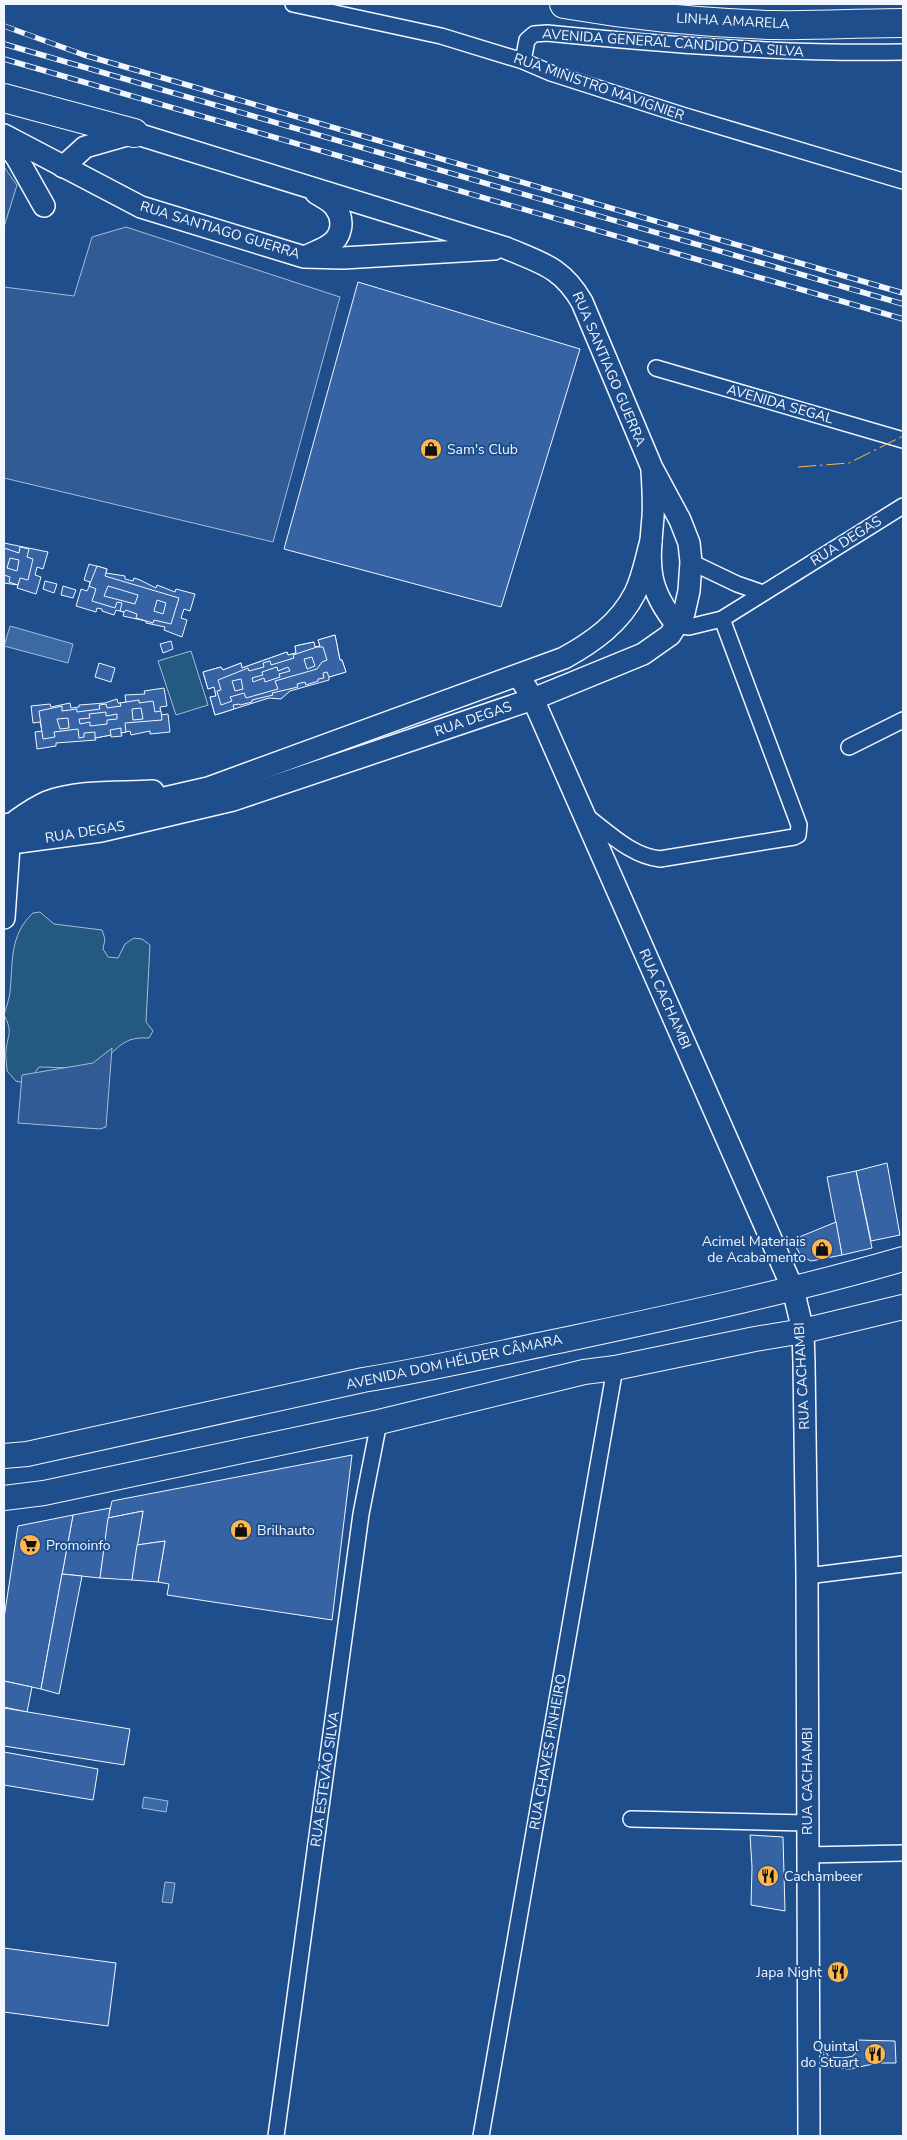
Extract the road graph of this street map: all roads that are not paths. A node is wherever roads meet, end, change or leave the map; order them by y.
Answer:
1 (293, 4) edge
2 (564, 4) edge
3 (903, 23) edge
4 (903, 52) edge
5 (522, 61) junction
6 (4, 98) edge
7 (134, 133) junction
8 (4, 136) edge
9 (4, 140) edge
10 (63, 167) junction
11 (903, 180) edge
12 (308, 187) junction
13 (44, 206) dead end
14 (506, 248) junction
15 (304, 257) junction
16 (656, 368) dead end
17 (903, 440) edge
18 (652, 468) junction
19 (903, 506) edge
20 (651, 541) junction
21 (691, 562) junction
22 (763, 593) junction
23 (722, 619) junction
24 (678, 625) junction
25 (519, 676) junction
26 (533, 699) junction
27 (903, 720) edge
28 (849, 747) dead end
29 (584, 815) junction
30 (7, 834) edge
31 (4, 918) edge
32 (903, 1259) edge
33 (793, 1289) junction
34 (903, 1307) edge
35 (642, 1323) junction
36 (803, 1331) junction
37 (615, 1368) junction
38 (379, 1422) junction
39 (4, 1456) edge
40 (4, 1498) edge
41 (903, 1564) edge
42 (807, 1576) junction
43 (631, 1819) dead end
44 (807, 1823) junction
45 (903, 1853) edge
46 (807, 1855) junction
47 (276, 2136) edge
48 (481, 2136) edge
49 (809, 2136) edge

1 - 5 street, RUA MINISTRO MAVIGNIER
2 - 3 highway, LINHA AMARELA
4 - 5 street, AVENIDA GENERAL CANDIDO DA SILVA
5 - 11 street, RUA MINISTRO MAVIGNIER
6 - 7 highway
7 - 10 main road
7 - 12 main road, RUA SANTIAGO GUERRA
8 - 10 main road, RUA SANTIAGO GUERRA
9 - 13 main road
10 - 15 main road, RUA SANTIAGO GUERRA
12 - 14 main road, RUA SANTIAGO GUERRA
12 - 15 main road
14 - 15 main road, RUA SANTIAGO GUERRA
14 - 18 main road, RUA SANTIAGO GUERRA
16 - 17 street, AVENIDA SEGAL
18 - 20 main road, RUA SANTIAGO GUERRA
18 - 21 main road, RUA SANTIAGO GUERRA
19 - 22 street, RUA DEGAS
20 - 24 main road
20 - 25 main road, RUA DEGAS
21 - 22 street
21 - 24 main road, RUA SANTIAGO GUERRA
22 - 23 street, RUA DEGAS
23 - 24 street, RUA DEGAS
23 - 29 street
24 - 26 main road, RUA DEGAS
25 - 26 main road, RUA CACHAMBI
25 - 30 main road, RUA DEGAS
26 - 29 main road, RUA CACHAMBI
26 - 30 main road, RUA DEGAS
27 - 28 street
29 - 33 main road, RUA CACHAMBI
30 - 31 main road
32 - 33 main road, AVENIDA DOM HÉLDER CÂMARA
33 - 35 main road, AVENIDA DOM HÉLDER CÂMARA
33 - 36 main road, RUA CACHAMBI
34 - 36 main road
35 - 37 main road
35 - 39 main road, AVENIDA DOM HÉLDER CÂMARA
36 - 37 main road
36 - 42 main road, RUA CACHAMBI
37 - 38 main road
37 - 48 street, RUA CHAVES PINHEIRO
38 - 40 main road
38 - 47 street, RUA ESTEVÃO SILVA
41 - 42 street
42 - 44 main road, RUA CACHAMBI
43 - 44 street
44 - 46 main road, RUA CACHAMBI
45 - 46 street
46 - 49 main road, RUA CACHAMBI

